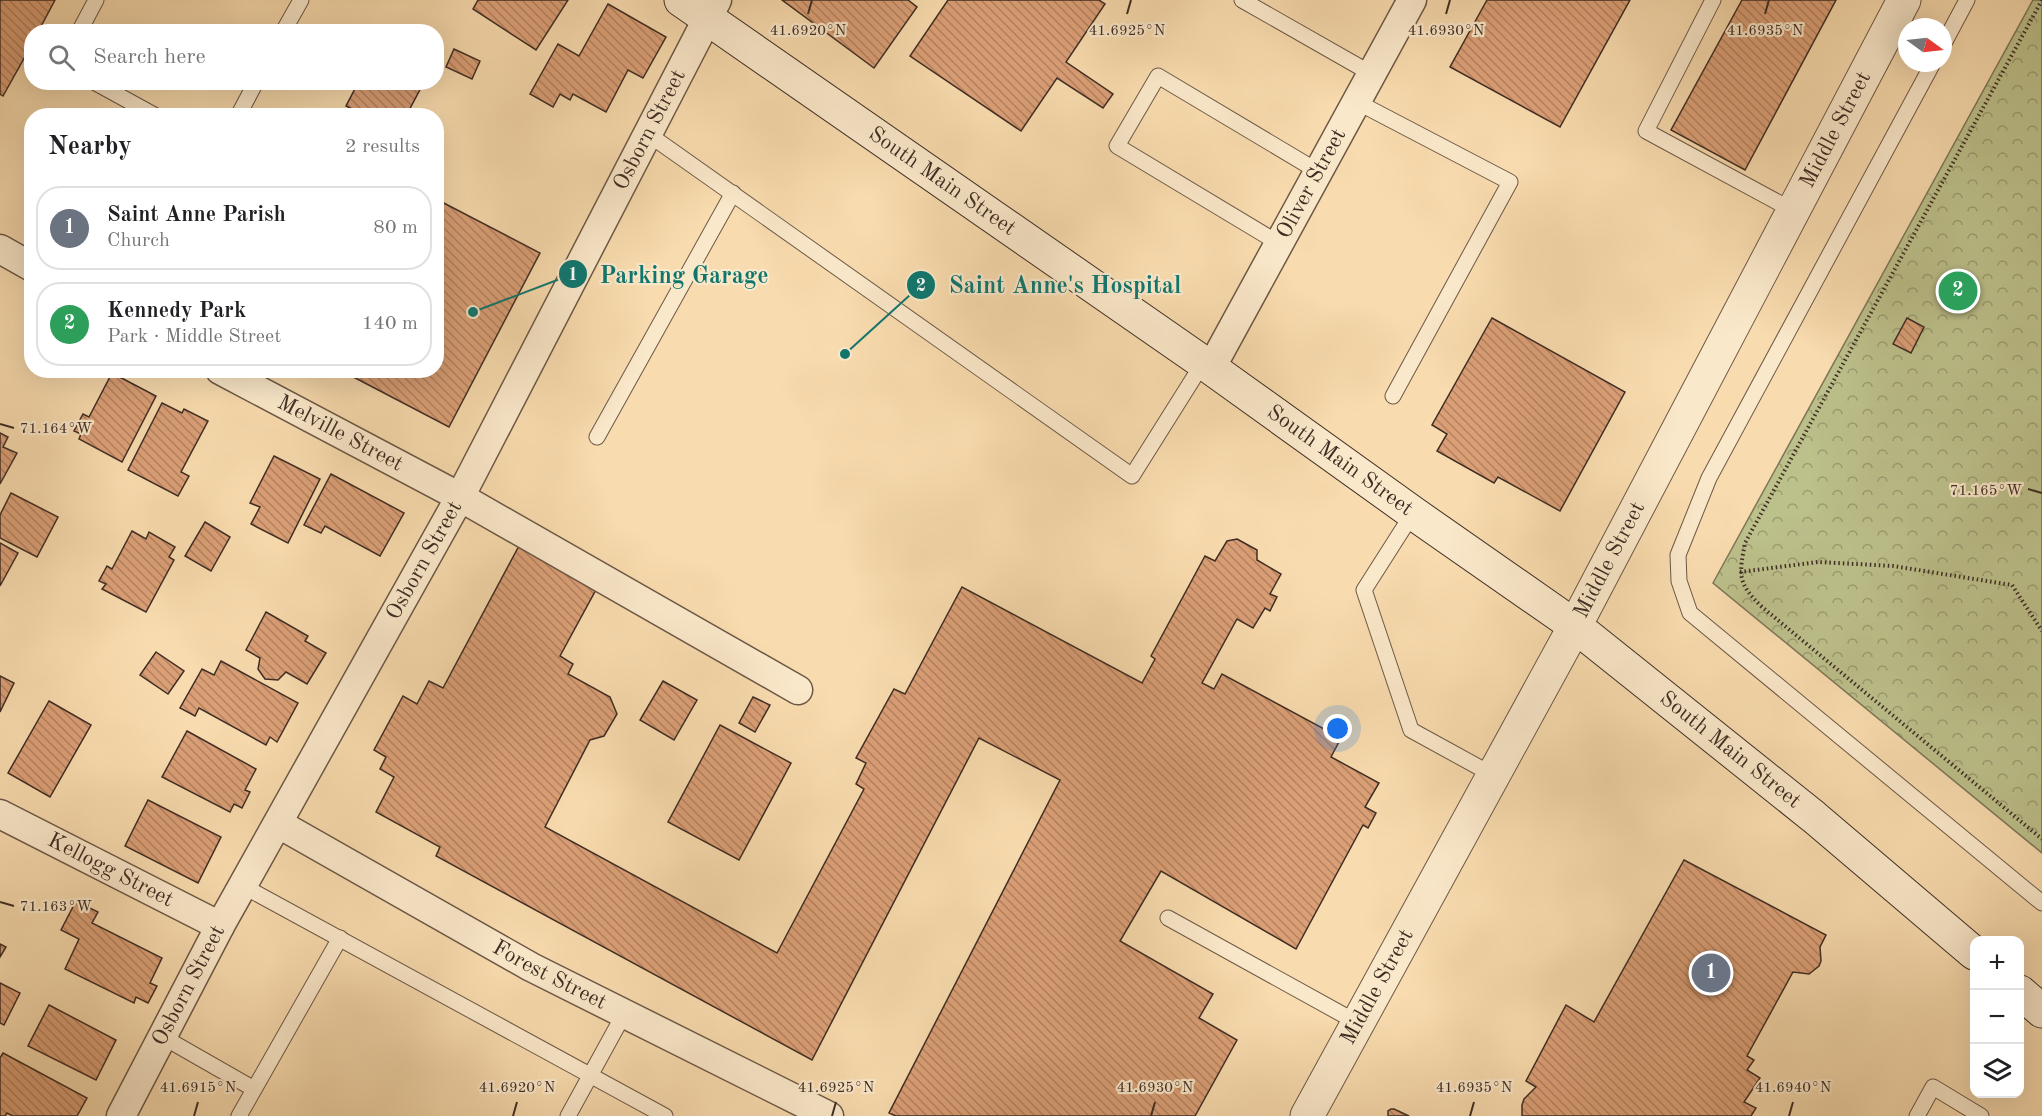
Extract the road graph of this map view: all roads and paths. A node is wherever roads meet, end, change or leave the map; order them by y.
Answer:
1 (96, 0) edge
2 (301, 0) edge
3 (681, 0) edge
4 (1242, 0) edge
5 (1412, 0) edge
6 (1713, 0) edge
7 (1904, 0) edge
8 (1967, 0) edge
9 (2042, 0) edge
10 (712, 9) edge
11 (83, 24) edge
12 (288, 24) edge
13 (1952, 28) edge
14 (1928, 72) edge
15 (1372, 74) junction
16 (109, 90) edge
17 (252, 90) edge
18 (1357, 102) junction
19 (141, 108) edge
20 (242, 108) edge
21 (648, 134) junction
22 (1319, 172) junction
23 (733, 194) junction
24 (1794, 211) junction
25 (1280, 243) junction
26 (0, 249) edge
27 (24, 262) edge
28 (1207, 366) junction
29 (235, 378) edge
30 (1394, 396) dead end
31 (597, 437) dead end
32 (460, 497) junction
33 (1413, 513) junction
34 (1740, 572) junction
35 (1575, 626) junction
36 (2042, 631) edge
37 (798, 690) dead end
38 (1493, 775) junction
39 (0, 814) edge
40 (279, 824) junction
41 (2042, 839) edge
42 (243, 886) junction
43 (2042, 903) edge
44 (1168, 918) dead end
45 (220, 926) junction
46 (340, 938) junction
47 (1970, 950) edge
48 (2024, 996) edge
49 (2042, 1011) edge
50 (624, 1014) junction
51 (1358, 1023) junction
52 (163, 1037) junction
53 (591, 1075) junction
54 (254, 1089) junction
55 (121, 1116) edge
56 (239, 1116) edge
57 (568, 1116) edge
58 (665, 1116) edge
59 (829, 1116) edge
60 (1307, 1116) edge
61 (1917, 1116) edge
62 (1981, 1116) edge

1 - 11 lane
2 - 12 lane
3 - 10 main road, South Main Street
4 - 15 lane
5 - 15 street, Oliver Street
6 - 24 lane
7 - 24 main road, Middle Street
8 - 13 lane
9 - 34 path
10 - 21 street, Osborn Street
10 - 28 main road, South Main Street
14 - 43 lane
15 - 18 street, Oliver Street
16 - 19 lane
17 - 20 lane
18 - 22 street, Oliver Street
18 - 30 lane
21 - 23 lane
21 - 32 street, Osborn Street
22 - 25 street, Oliver Street
22 - 25 lane
23 - 28 lane
23 - 31 lane
24 - 35 main road, Middle Street
25 - 28 street, Oliver Street
26 - 27 street
28 - 33 main road, South Main Street
29 - 32 street, Melville Street
32 - 37 street, Melville Street
32 - 40 street, Osborn Street
33 - 35 main road, South Main Street
33 - 38 lane
34 - 36 path
34 - 41 path
35 - 38 main road, Middle Street
35 - 47 main road, South Main Street
38 - 51 main road, Middle Street
39 - 45 street, Kellogg Street
40 - 42 street, Osborn Street
40 - 50 street, Forest Street
42 - 45 street, Osborn Street
42 - 46 lane
44 - 51 lane
45 - 52 street, Osborn Street
46 - 53 lane
46 - 54 lane
48 - 49 main road
50 - 53 lane
50 - 59 street, Forest Street
51 - 60 main road, Middle Street
52 - 54 lane
52 - 55 street, Osborn Street
53 - 57 lane
53 - 58 lane
54 - 56 lane
61 - 62 lane

